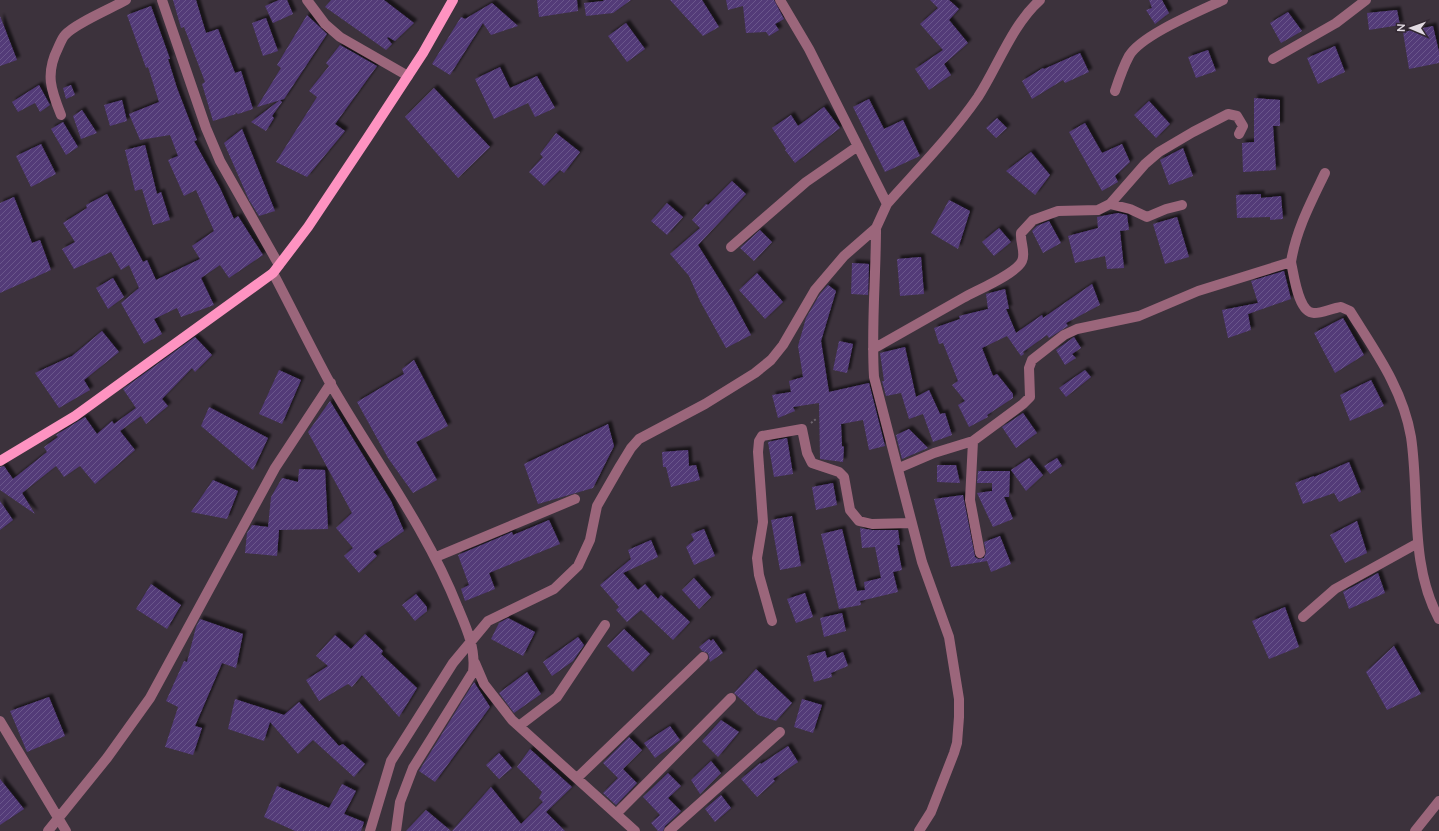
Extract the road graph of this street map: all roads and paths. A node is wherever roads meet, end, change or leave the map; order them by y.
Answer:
1 (126, 0) edge
2 (162, 0) edge
3 (307, 0) edge
4 (453, 0) edge
5 (780, 0) edge
6 (1040, 0) edge
7 (1223, 0) edge
8 (1366, 0) edge
9 (1273, 59) dead end
10 (408, 76) junction
11 (1115, 91) dead end
12 (61, 115) dead end
13 (1239, 134) dead end
14 (858, 146) junction
15 (1325, 173) dead end
16 (887, 204) junction
17 (1110, 204) junction
18 (1182, 205) dead end
19 (876, 228) junction
20 (731, 247) dead end
21 (1291, 262) junction
22 (276, 269) junction
23 (873, 349) junction
24 (331, 383) junction
25 (972, 441) junction
26 (0, 461) edge
27 (899, 468) junction
28 (575, 499) dead end
29 (912, 523) junction
30 (1418, 543) junction
31 (980, 553) dead end
32 (436, 557) junction
33 (1303, 617) dead end
34 (1439, 619) edge
35 (772, 621) dead end
36 (605, 624) dead end
37 (471, 641) junction
38 (703, 657) dead end
39 (474, 662) junction
40 (731, 698) dead end
41 (0, 720) edge
42 (519, 726) junction
43 (780, 732) dead end
44 (577, 778) junction
45 (1439, 801) edge
46 (617, 813) junction
47 (58, 817) junction
48 (48, 831) edge
49 (66, 831) edge
50 (370, 831) edge
51 (396, 831) edge
52 (635, 831) edge
53 (669, 831) edge
54 (919, 831) edge
55 (1415, 831) edge

1 - 12 street
2 - 22 street
3 - 10 street
4 - 10 main road
5 - 14 street
6 - 16 street
7 - 11 street
8 - 9 street
10 - 22 main road
13 - 17 street
14 - 16 street
14 - 20 street
15 - 21 street
16 - 19 street
17 - 18 street
17 - 23 street
19 - 23 street
19 - 37 street
21 - 25 street
21 - 30 street
22 - 24 street
22 - 26 main road
23 - 27 street
24 - 32 street
24 - 47 street
25 - 27 street
25 - 31 street
27 - 29 street
28 - 32 street
29 - 35 street
29 - 54 street
30 - 33 street
30 - 34 street
32 - 37 street
36 - 42 street
37 - 39 street
37 - 50 street
38 - 44 street
39 - 42 street
39 - 51 street
40 - 46 street
41 - 47 street
42 - 44 street
43 - 53 street
44 - 46 street
45 - 55 street
46 - 52 street
47 - 48 street
47 - 49 street

